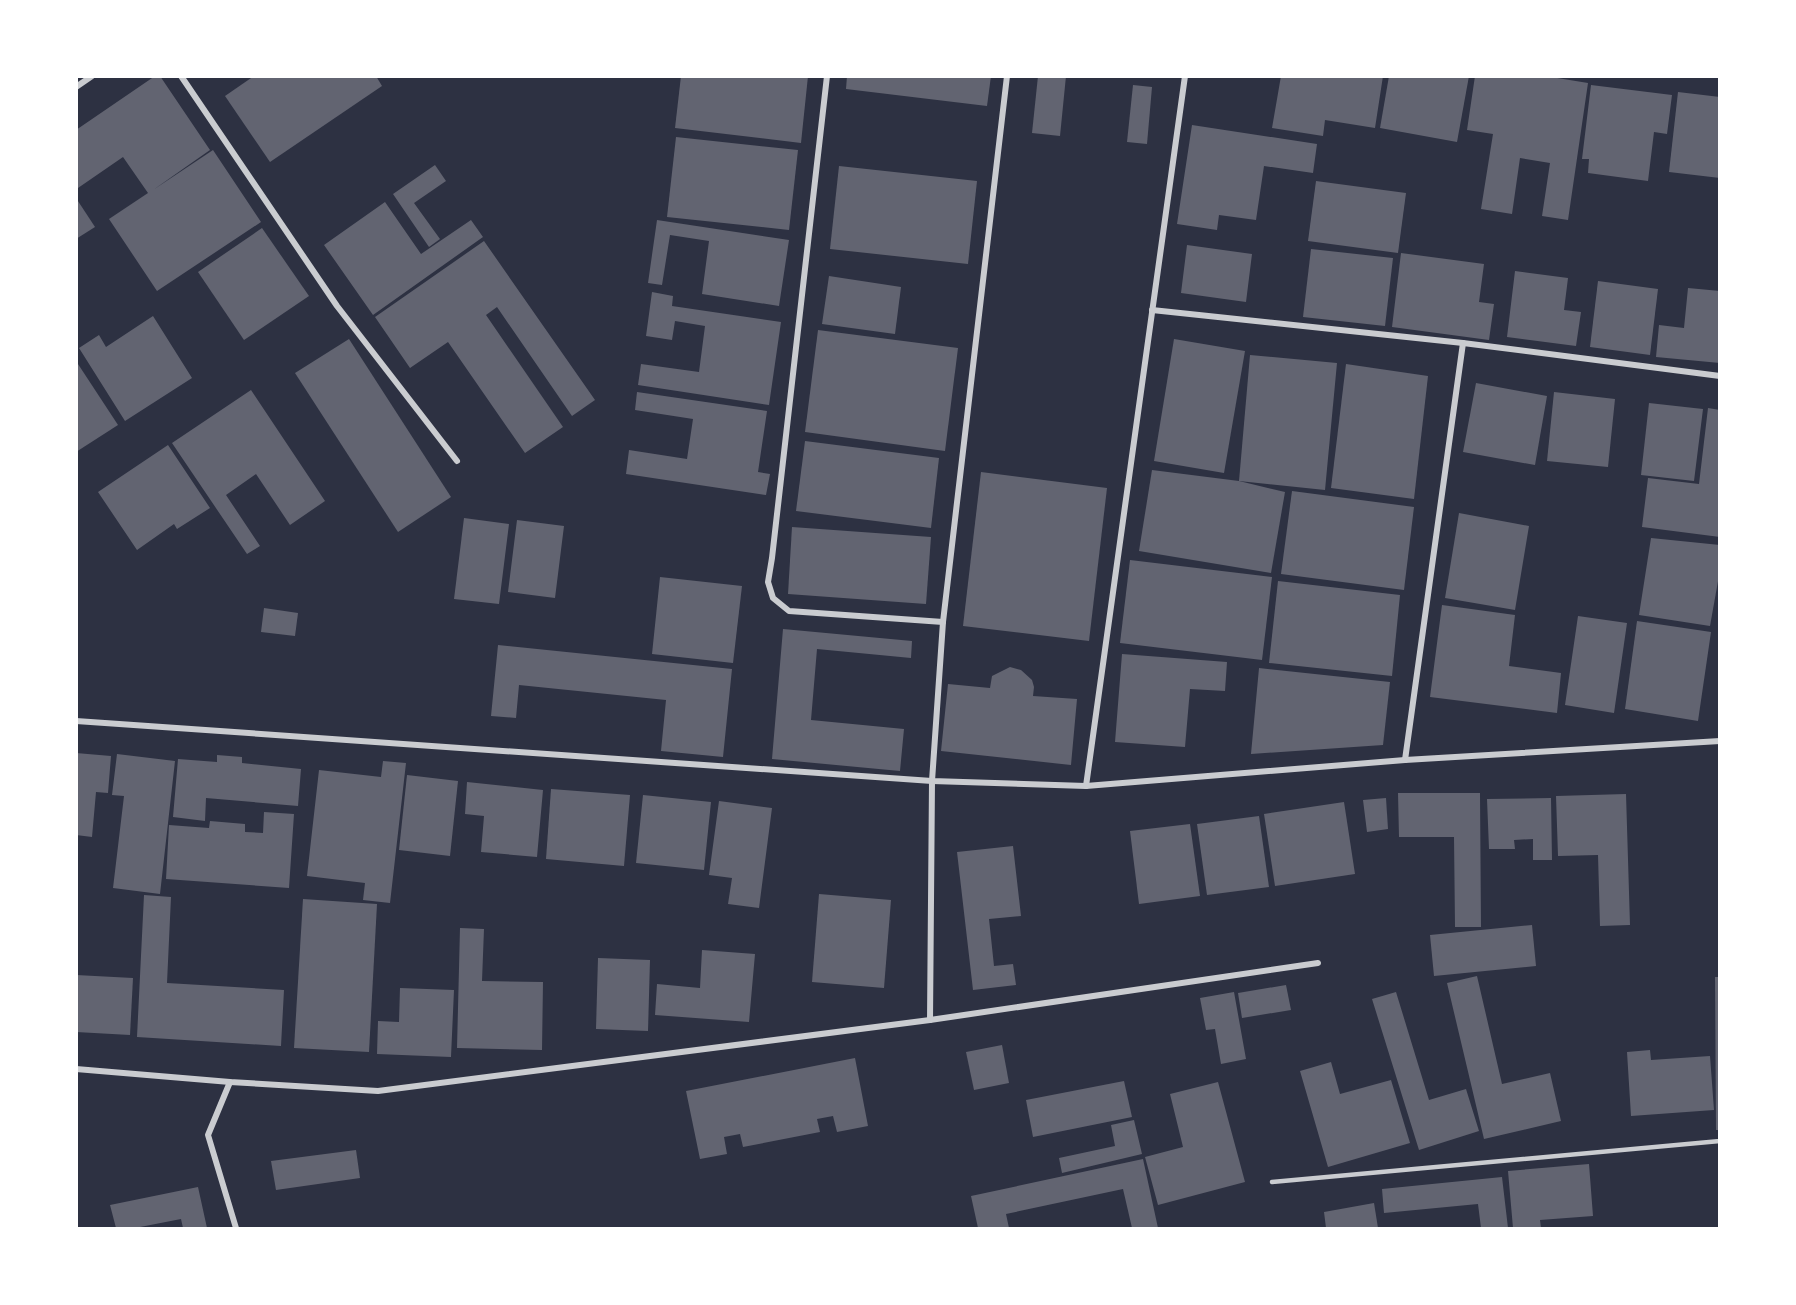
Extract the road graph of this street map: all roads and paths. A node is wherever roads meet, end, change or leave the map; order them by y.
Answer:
1 (92, 76) edge
2 (181, 76) edge
3 (827, 76) edge
4 (1007, 76) edge
5 (1185, 76) edge
6 (76, 87) edge
7 (1152, 310) junction
8 (1463, 343) junction
9 (1719, 376) edge
10 (457, 461) dead end
11 (943, 622) junction
12 (76, 721) edge
13 (1719, 741) edge
14 (1405, 760) junction
15 (932, 781) junction
16 (1086, 786) junction
17 (1318, 963) dead end
18 (930, 1020) junction
19 (76, 1069) edge
20 (230, 1082) junction
21 (1719, 1142) edge
22 (1272, 1182) dead end
23 (236, 1228) edge

1 - 6 street
2 - 10 street
3 - 11 street
4 - 11 street
5 - 7 street
7 - 8 street
7 - 16 street
8 - 9 street
8 - 14 street
11 - 15 street
12 - 15 street
13 - 14 street
14 - 16 street
15 - 16 street
15 - 18 street
17 - 18 street
18 - 20 street
19 - 20 street
20 - 23 street
21 - 22 lane

